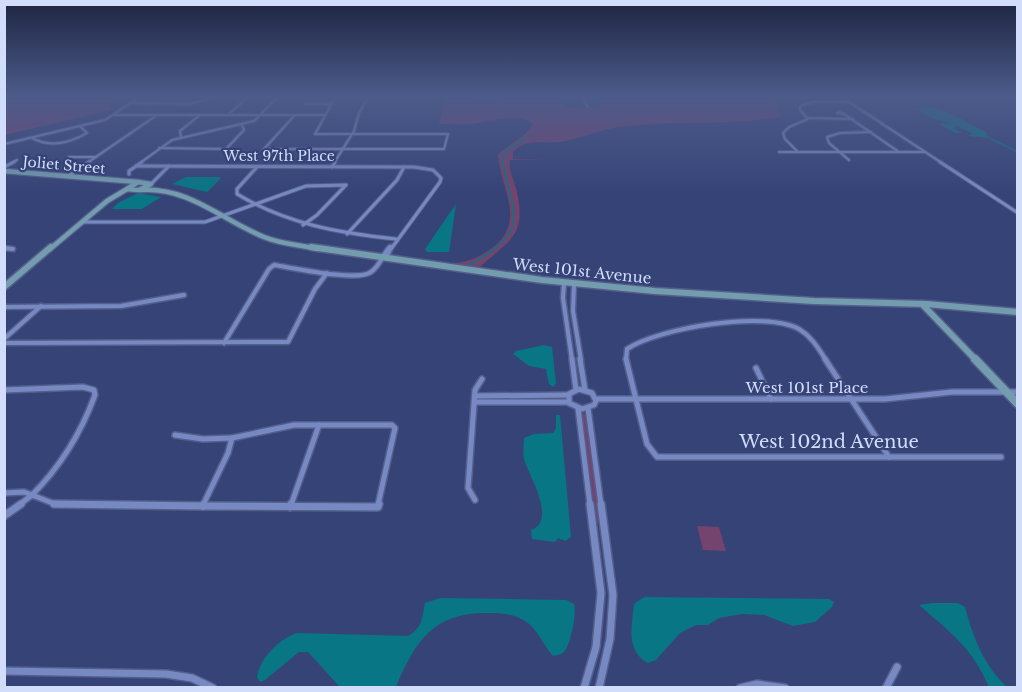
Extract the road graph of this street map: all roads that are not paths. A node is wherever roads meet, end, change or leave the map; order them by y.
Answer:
1 (71, 128) edge
2 (82, 128) edge
3 (138, 128) edge
4 (183, 128) edge
5 (226, 128) edge
6 (243, 128) edge
7 (283, 128) edge
8 (320, 128) edge
9 (354, 128) edge
10 (788, 128) edge
11 (866, 128) edge
12 (888, 128) edge
13 (871, 132) junction
14 (352, 134) junction
15 (182, 137) junction
16 (32, 138) junction
17 (4, 144) edge
18 (159, 148) junction
19 (343, 149) junction
20 (779, 152) dead end
21 (798, 152) junction
22 (839, 152) junction
23 (899, 152) junction
24 (924, 152) junction
25 (69, 157) dead end
26 (96, 157) junction
27 (17, 160) dead end
28 (849, 160) dead end
29 (136, 166) junction
30 (169, 166) junction
31 (257, 167) junction
32 (332, 167) junction
33 (404, 167) junction
34 (4, 169) edge
35 (129, 174) dead end
36 (68, 177) junction
37 (155, 178) junction
38 (121, 182) junction
39 (140, 182) junction
40 (151, 184) junction
41 (128, 188) junction
42 (158, 189) junction
43 (139, 190) junction
44 (119, 195) junction
45 (255, 204) junction
46 (1017, 213) edge
47 (224, 216) junction
48 (83, 222) junction
49 (303, 225) junction
50 (347, 234) junction
51 (396, 239) junction
52 (4, 248) edge
53 (13, 249) dead end
54 (383, 257) junction
55 (327, 273) junction
56 (564, 283) junction
57 (574, 284) junction
58 (4, 287) edge
59 (184, 295) dead end
60 (922, 304) junction
61 (5, 306) edge
62 (41, 306) junction
63 (1017, 312) edge
64 (4, 341) edge
65 (224, 343) junction
66 (756, 368) dead end
67 (482, 379) dead end
68 (4, 390) edge
69 (576, 390) junction
70 (585, 390) junction
71 (1006, 392) junction
72 (1017, 392) edge
73 (475, 399) junction
74 (568, 399) junction
75 (596, 399) junction
76 (636, 399) junction
77 (771, 399) junction
78 (851, 399) junction
79 (1017, 404) edge
80 (578, 408) junction
81 (588, 408) junction
82 (320, 425) junction
83 (175, 435) dead end
84 (232, 438) junction
85 (889, 457) junction
86 (1001, 457) dead end
87 (4, 493) edge
88 (32, 495) junction
89 (475, 500) dead end
90 (203, 506) junction
91 (290, 507) junction
92 (4, 516) edge
93 (897, 667) dead end
94 (4, 671) edge
95 (213, 687) edge
96 (584, 687) edge
97 (599, 687) edge
98 (740, 687) edge
99 (784, 687) edge
100 (886, 687) edge

1 - 16 street
2 - 16 street
3 - 26 street
4 - 15 street
5 - 15 street
6 - 18 street
7 - 19 street
8 - 14 street
9 - 14 street
10 - 21 street
11 - 13 street
12 - 24 street
13 - 22 street
13 - 23 street
14 - 19 street
14 - 19 street
15 - 18 street
16 - 17 street
18 - 29 street
19 - 32 street
20 - 21 street
21 - 22 street
22 - 23 street
22 - 28 street
23 - 24 street
24 - 46 street
25 - 26 street
26 - 36 street
27 - 34 street
29 - 30 street, West 97th Place
29 - 35 street
30 - 31 street, West 97th Place
30 - 37 street
31 - 32 street, West 97th Place
31 - 45 street
32 - 33 street, West 97th Place
33 - 50 street
33 - 51 street, West 97th Place
34 - 36 street, Joliet Street
36 - 38 street, Joliet Street
37 - 39 street
37 - 40 street
38 - 39 street, Joliet Street
38 - 41 street, Joliet Street
39 - 40 street, Joliet Street
39 - 41 street
40 - 42 street, West 101st Avenue
40 - 43 street
41 - 43 street
41 - 44 street
42 - 43 street, West 101st Avenue
42 - 47 street, West 101st Avenue
43 - 44 street
44 - 48 street
45 - 47 street
45 - 49 street
45 - 49 street
47 - 48 street
47 - 54 street, West 101st Avenue
48 - 58 street
49 - 50 street
50 - 51 street
51 - 54 street
52 - 53 street
54 - 55 street
54 - 56 street, West 101st Avenue
55 - 65 street
55 - 65 street
56 - 57 street, West 101st Avenue
56 - 69 street
57 - 60 street, West 101st Avenue
57 - 70 street
59 - 62 street
60 - 63 street, West 101st Avenue
60 - 71 street
61 - 62 street
62 - 64 street
64 - 65 street
66 - 77 street
67 - 73 street
68 - 88 street
69 - 70 street
69 - 74 street
70 - 75 street
71 - 72 street, West 101st Place
71 - 78 street, West 101st Place
71 - 79 street
73 - 74 street
73 - 89 street
74 - 80 street
75 - 76 street, West 101st Place
75 - 81 street
76 - 77 street, West 101st Place
76 - 78 street
76 - 85 street, West 102nd Avenue
77 - 78 street, West 101st Place
78 - 85 street
80 - 81 street
80 - 96 street
81 - 97 street
82 - 84 street
82 - 91 street
82 - 91 street
83 - 84 street
84 - 90 street
85 - 86 street, West 102nd Avenue
87 - 88 street
88 - 90 street
88 - 92 street
90 - 91 street
93 - 100 street
94 - 95 street
98 - 99 street

